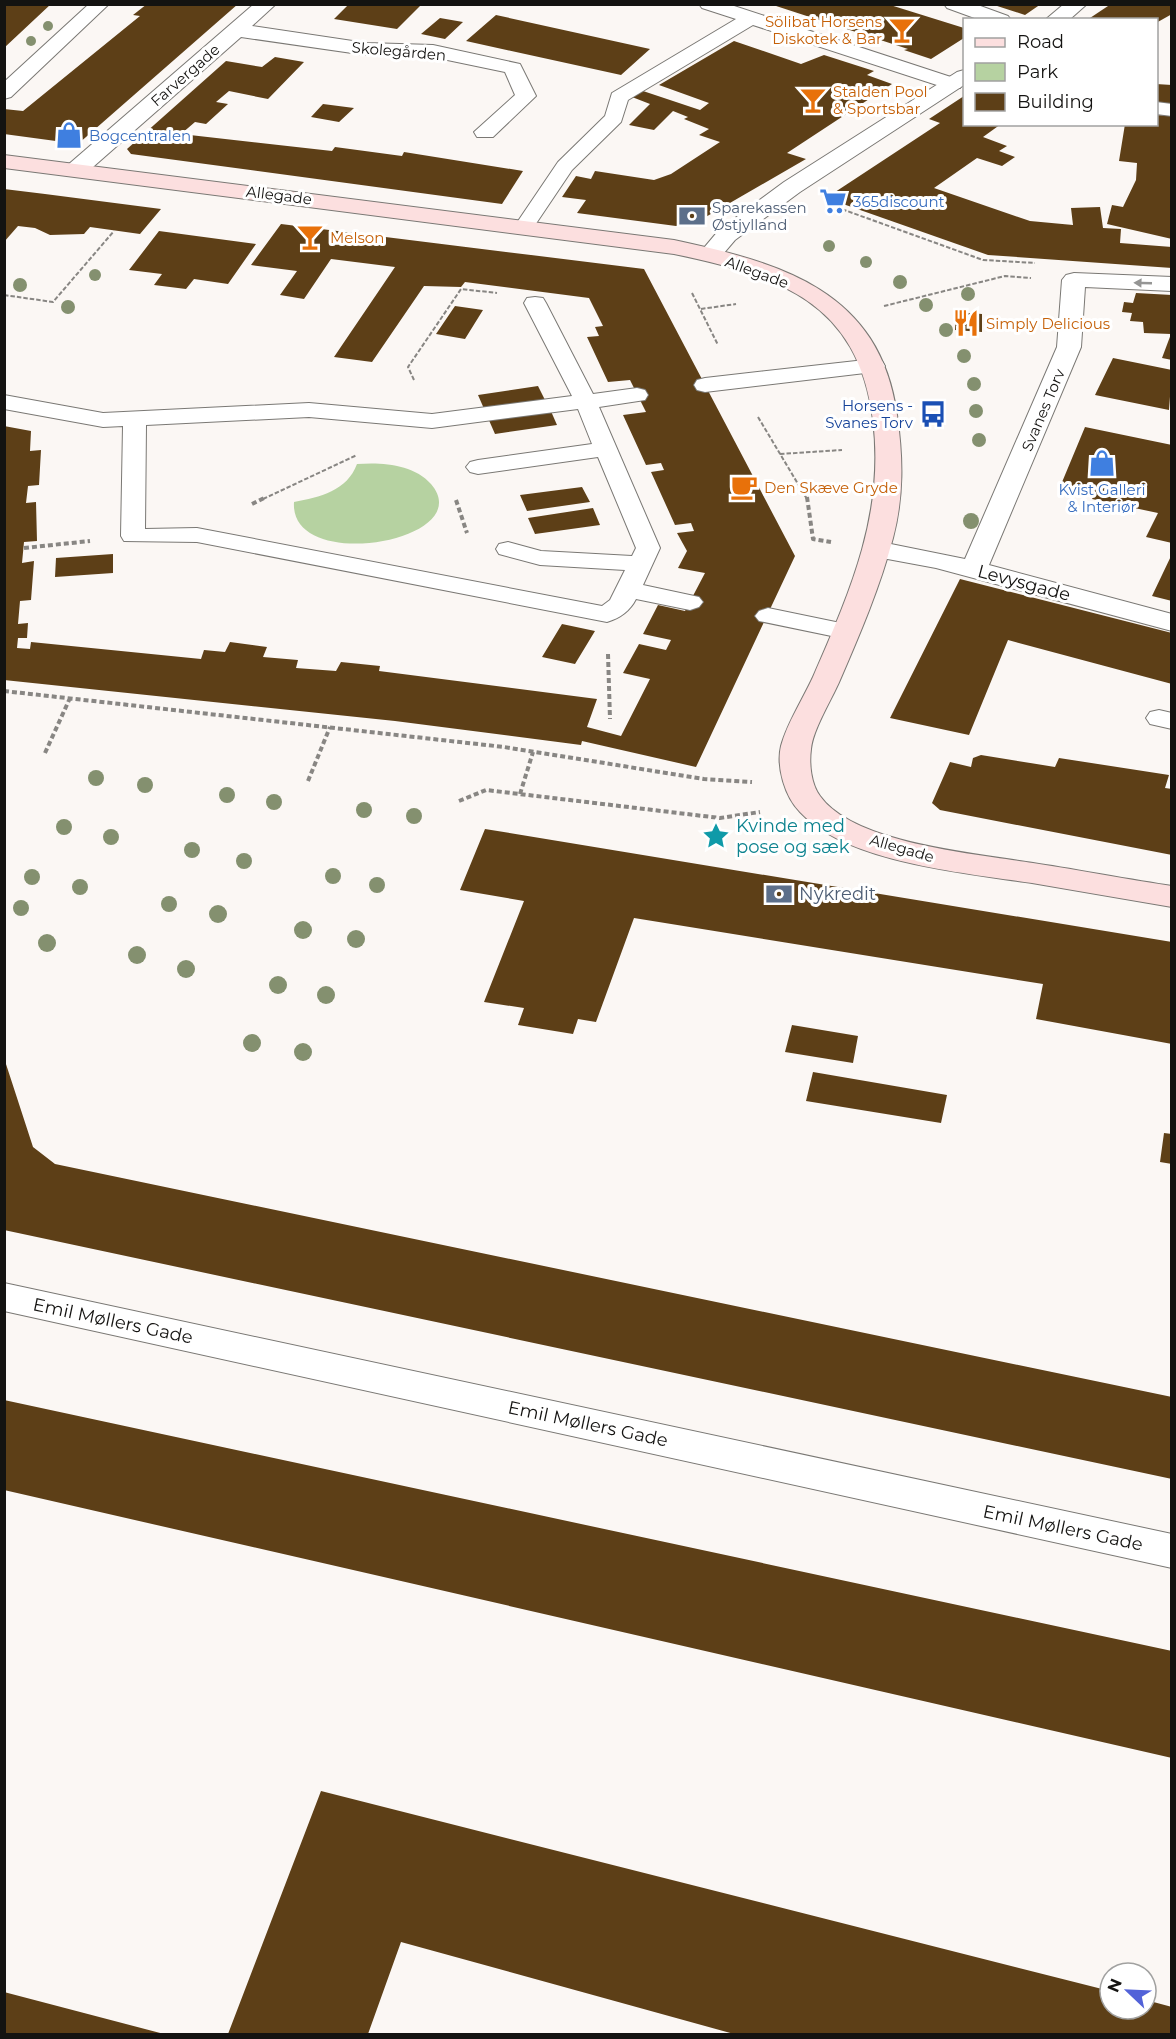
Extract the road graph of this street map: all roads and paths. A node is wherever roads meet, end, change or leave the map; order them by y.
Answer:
1 (100, 4) edge
2 (266, 4) edge
3 (708, 4) edge
4 (954, 4) edge
5 (1077, 4) edge
6 (751, 18) junction
7 (995, 18) edge
8 (1058, 18) edge
9 (236, 30) junction
10 (959, 80) edge
11 (4, 93) edge
12 (485, 132) dead end
13 (4, 161) edge
14 (77, 169) junction
15 (792, 187) junction
16 (524, 227) junction
17 (114, 231) dead end
18 (710, 255) junction
19 (1042, 263) dead end
20 (1074, 280) junction
21 (1172, 284) edge
22 (493, 285) dead end
23 (489, 292) dead end
24 (4, 295) edge
25 (535, 303) dead end
26 (840, 316) junction
27 (874, 366) junction
28 (705, 386) dead end
29 (637, 395) dead end
30 (4, 402) edge
31 (586, 402) junction
32 (135, 418) junction
33 (888, 447) junction
34 (606, 448) junction
35 (363, 453) dead end
36 (780, 454) dead end
37 (478, 467) dead end
38 (197, 535) junction
39 (133, 536) junction
40 (24, 548) dead end
41 (508, 549) dead end
42 (876, 549) junction
43 (640, 564) junction
44 (974, 569) junction
45 (628, 590) junction
46 (690, 602) dead end
47 (607, 614) junction
48 (768, 616) dead end
49 (1172, 623) edge
50 (846, 631) junction
51 (4, 691) edge
52 (70, 698) junction
53 (610, 719) dead end
54 (330, 726) junction
55 (533, 752) junction
56 (45, 753) dead end
57 (308, 782) dead end
58 (520, 794) junction
59 (806, 796) junction
60 (459, 801) dead end
61 (1172, 897) edge
62 (4, 1297) edge
63 (1172, 1551) edge

1 - 11 lane
2 - 9 street, Farvergade
3 - 6 lane
4 - 7 street
5 - 8 street
6 - 10 lane
6 - 16 lane
9 - 12 street, Skolegården
9 - 14 street, Farvergade
10 - 15 street
13 - 14 street, Allegade
14 - 16 street, Allegade
15 - 18 street
15 - 19 path
16 - 18 street, Allegade
17 - 24 path
18 - 26 street, Allegade
21 -> 20 street
20 - 26 path
20 - 44 street, Svanes Torv
22 - 23 path
25 - 31 lane
26 - 27 street, Allegade
27 - 28 lane
27 - 33 street, Allegade
29 - 31 lane
30 - 32 lane
31 - 32 lane
31 - 34 lane
32 - 39 lane
33 - 36 path
33 - 42 street, Allegade
34 - 37 lane
34 - 43 lane
35 - 38 path
38 - 39 lane
38 - 47 lane
39 - 40 path
41 - 43 lane
42 - 44 street, Levysgade
42 - 50 street, Allegade
43 - 45 lane
44 - 49 street, Levysgade
45 - 46 lane
45 - 47 lane
47 - 53 path
48 - 50 lane
50 - 59 street, Allegade
51 - 52 path
52 - 54 path
52 - 56 path
54 - 55 path
54 - 57 path
55 - 58 path
55 - 59 path
58 - 59 path
58 - 60 path
59 - 61 street, Allegade
62 - 63 street, Emil Møllers Gade

